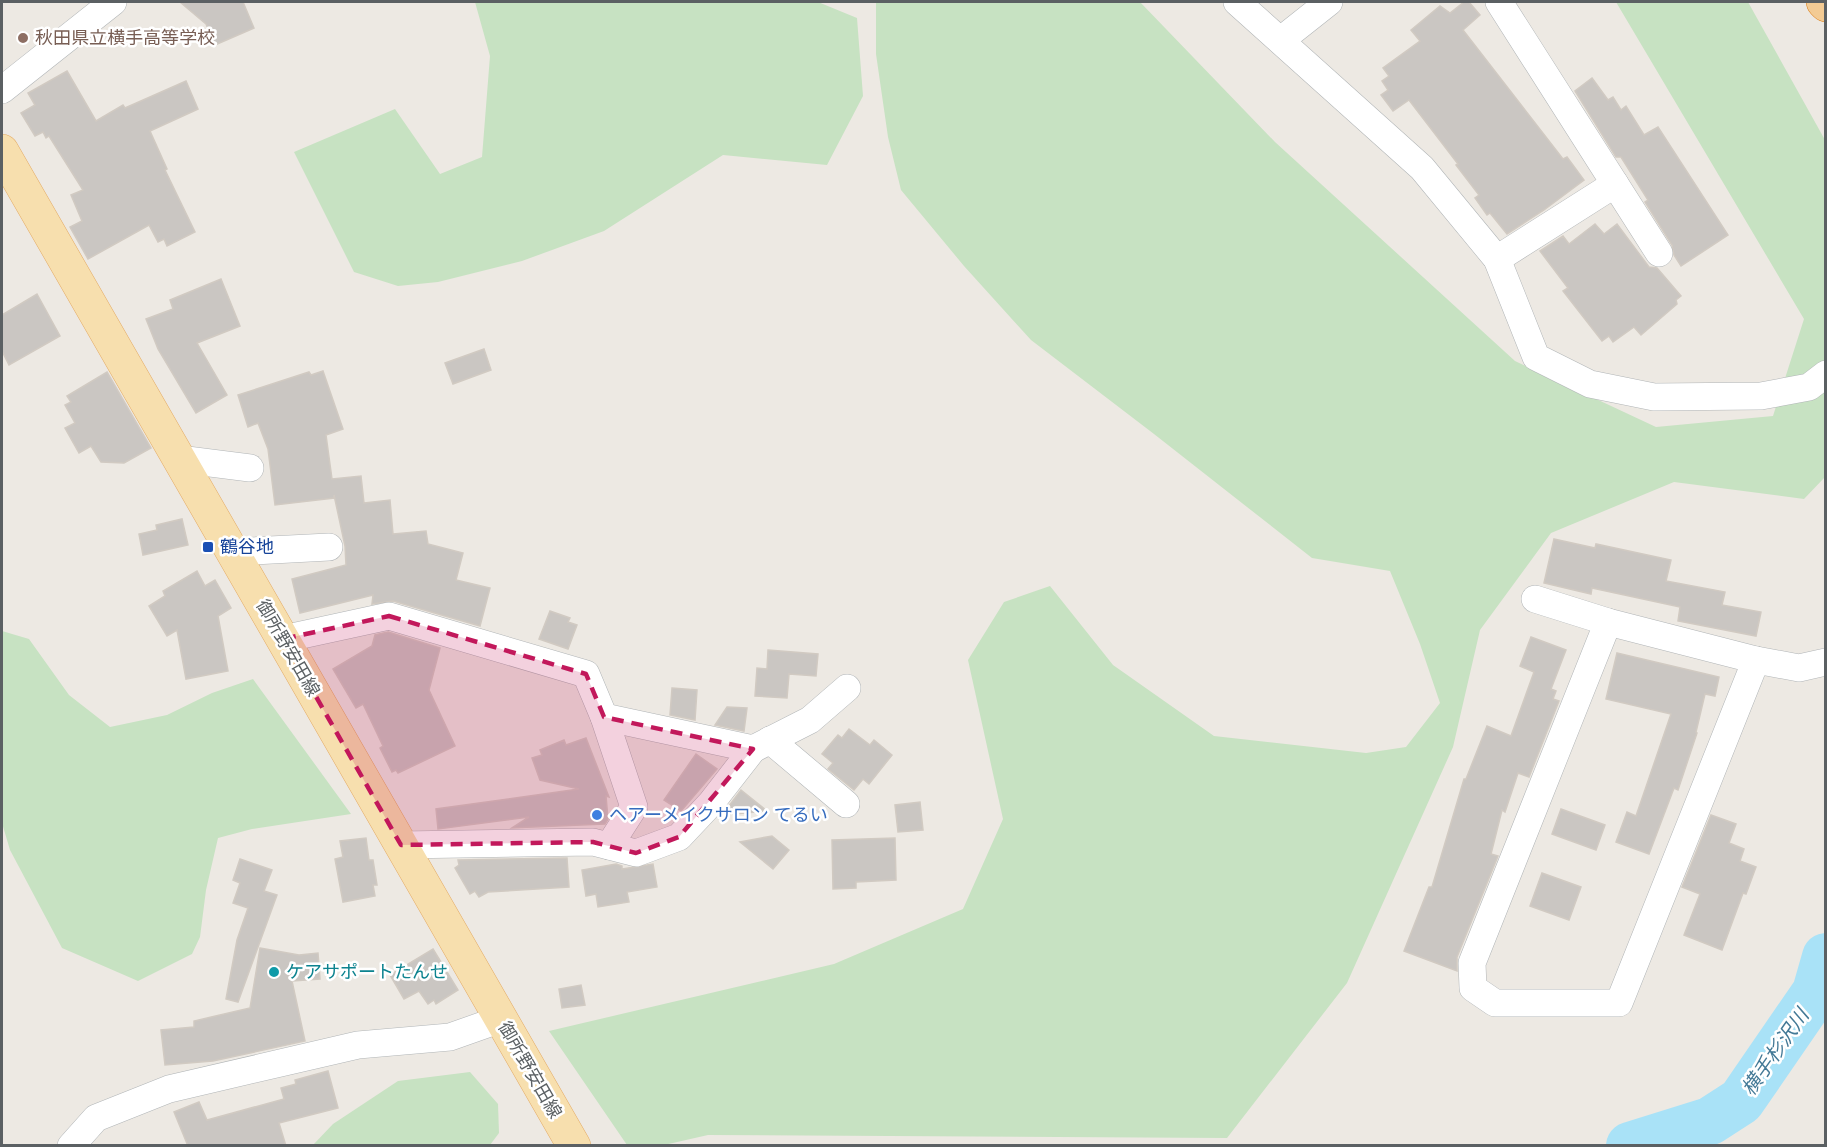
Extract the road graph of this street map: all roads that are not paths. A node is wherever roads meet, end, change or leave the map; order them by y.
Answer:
1 (113, 2) edge
2 (1238, 2) edge
3 (1329, 2) edge
4 (1499, 2) edge
5 (1281, 40) junction
6 (2, 90) edge
7 (2, 151) edge
8 (1615, 184) junction
9 (1659, 253) dead end
10 (1497, 259) junction
11 (1826, 374) edge
12 (179, 459) junction
13 (250, 468) dead end
14 (329, 547) dead end
15 (232, 552) junction
16 (1535, 598) dead end
17 (1608, 622) junction
18 (283, 639) junction
19 (1756, 660) junction
20 (1826, 662) edge
21 (847, 688) dead end
22 (604, 717) junction
23 (761, 744) junction
24 (846, 804) dead end
25 (401, 845) junction
26 (609, 846) junction
27 (501, 1019) junction
28 (71, 1146) edge
29 (574, 1146) edge

1 - 6 street
2 - 5 street
3 - 5 street
4 - 8 street
5 - 10 street
7 - 12 main road, 御所野安田線
8 - 9 street
8 - 10 street
10 - 11 street
12 - 13 street
12 - 15 main road, 御所野安田線
14 - 15 street
15 - 18 main road, 御所野安田線
16 - 17 street
17 - 19 street
17 - 19 street
18 - 22 street
18 - 25 main road, 御所野安田線
19 - 20 street
21 - 23 street
22 - 23 street
22 - 26 street
23 - 24 street
23 - 26 street
25 - 26 street
25 - 27 main road, 御所野安田線
27 - 28 street
27 - 29 main road, 御所野安田線

